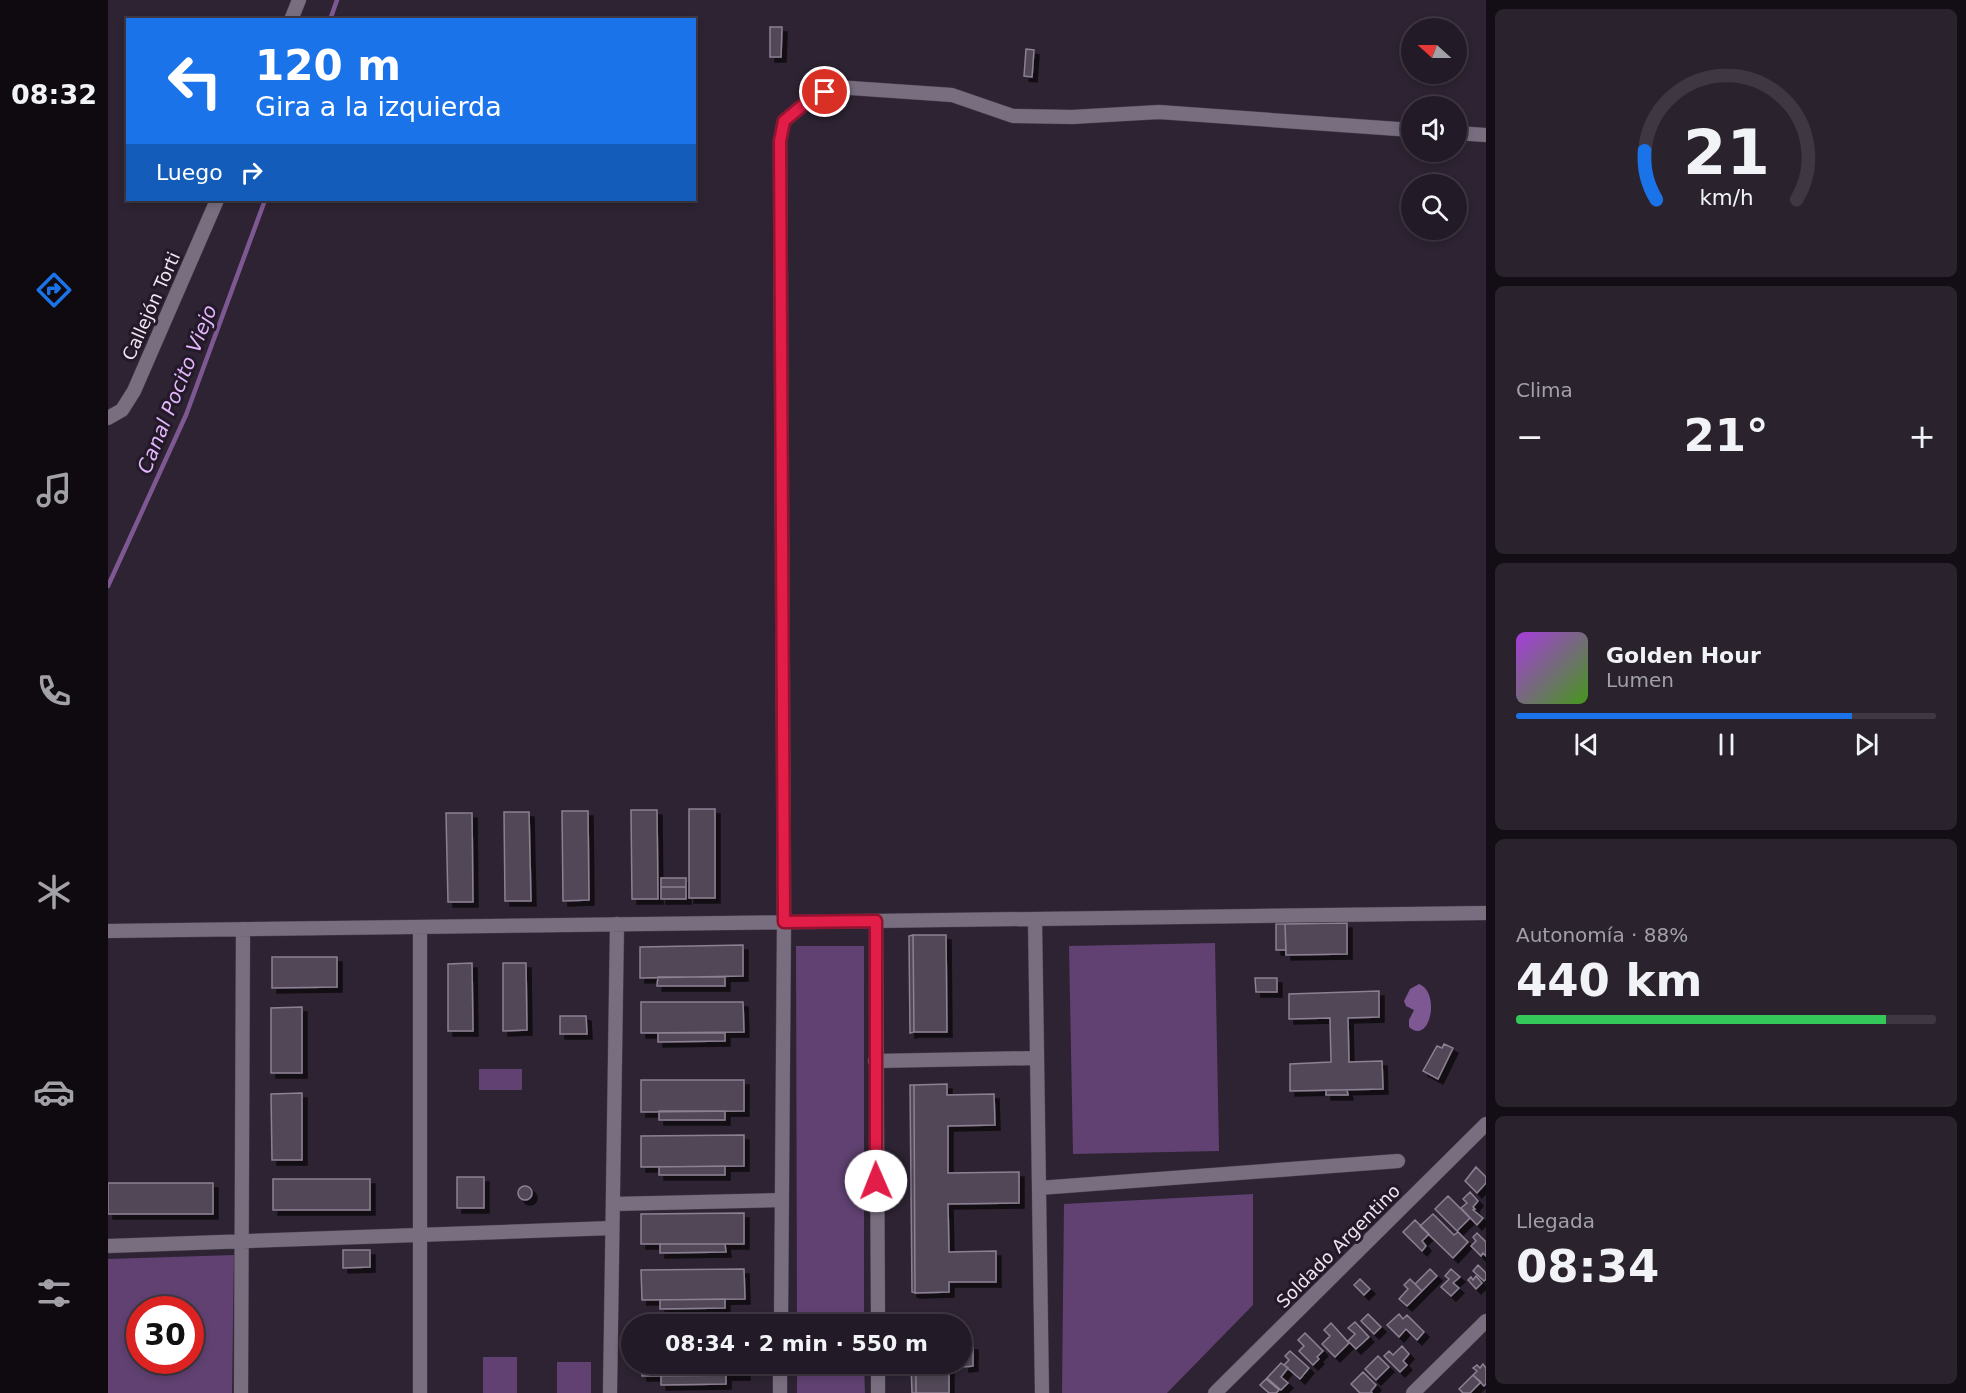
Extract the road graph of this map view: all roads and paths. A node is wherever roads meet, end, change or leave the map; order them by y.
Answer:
1 (299, 0) edge
2 (292, 18) edge
3 (1401, 129) edge
4 (1467, 134) edge
5 (1486, 135) edge
6 (217, 201) edge
7 (108, 418) edge
8 (1486, 913) edge
9 (1035, 919) junction
10 (876, 921) junction
11 (784, 922) junction
12 (616, 924) junction
13 (420, 927) junction
14 (243, 929) junction
15 (108, 931) edge
16 (1037, 1058) junction
17 (875, 1061) junction
18 (1486, 1124) edge
19 (1398, 1161) dead end
20 (1039, 1188) junction
21 (782, 1200) junction
22 (613, 1204) junction
23 (612, 1228) junction
24 (421, 1235) junction
25 (242, 1241) junction
26 (108, 1246) edge
27 (781, 1314) edge
28 (878, 1314) edge
29 (1486, 1321) edge
30 (780, 1374) edge
31 (878, 1374) edge
32 (242, 1393) edge
33 (420, 1393) edge
34 (610, 1393) edge
35 (780, 1393) edge
36 (878, 1393) edge
37 (1042, 1393) edge
38 (1215, 1393) edge
39 (1413, 1393) edge

1 - 2 street
3 - 11 street
4 - 5 street
6 - 7 street, Callejón Torti
8 - 9 street
9 - 10 street
9 - 16 street
10 - 11 street
10 - 17 street
11 - 12 street
11 - 21 street
12 - 13 street
12 - 22 street
13 - 14 street
13 - 24 street
14 - 15 street
14 - 25 street
16 - 17 street
16 - 20 street
17 - 28 street
18 - 38 street, Soldado Argentino
19 - 20 street
20 - 37 street
21 - 22 street
21 - 27 street
22 - 23 street
23 - 24 street
23 - 34 street
24 - 25 street
24 - 33 street
25 - 26 street
25 - 32 street
29 - 39 street
30 - 35 street
31 - 36 street

